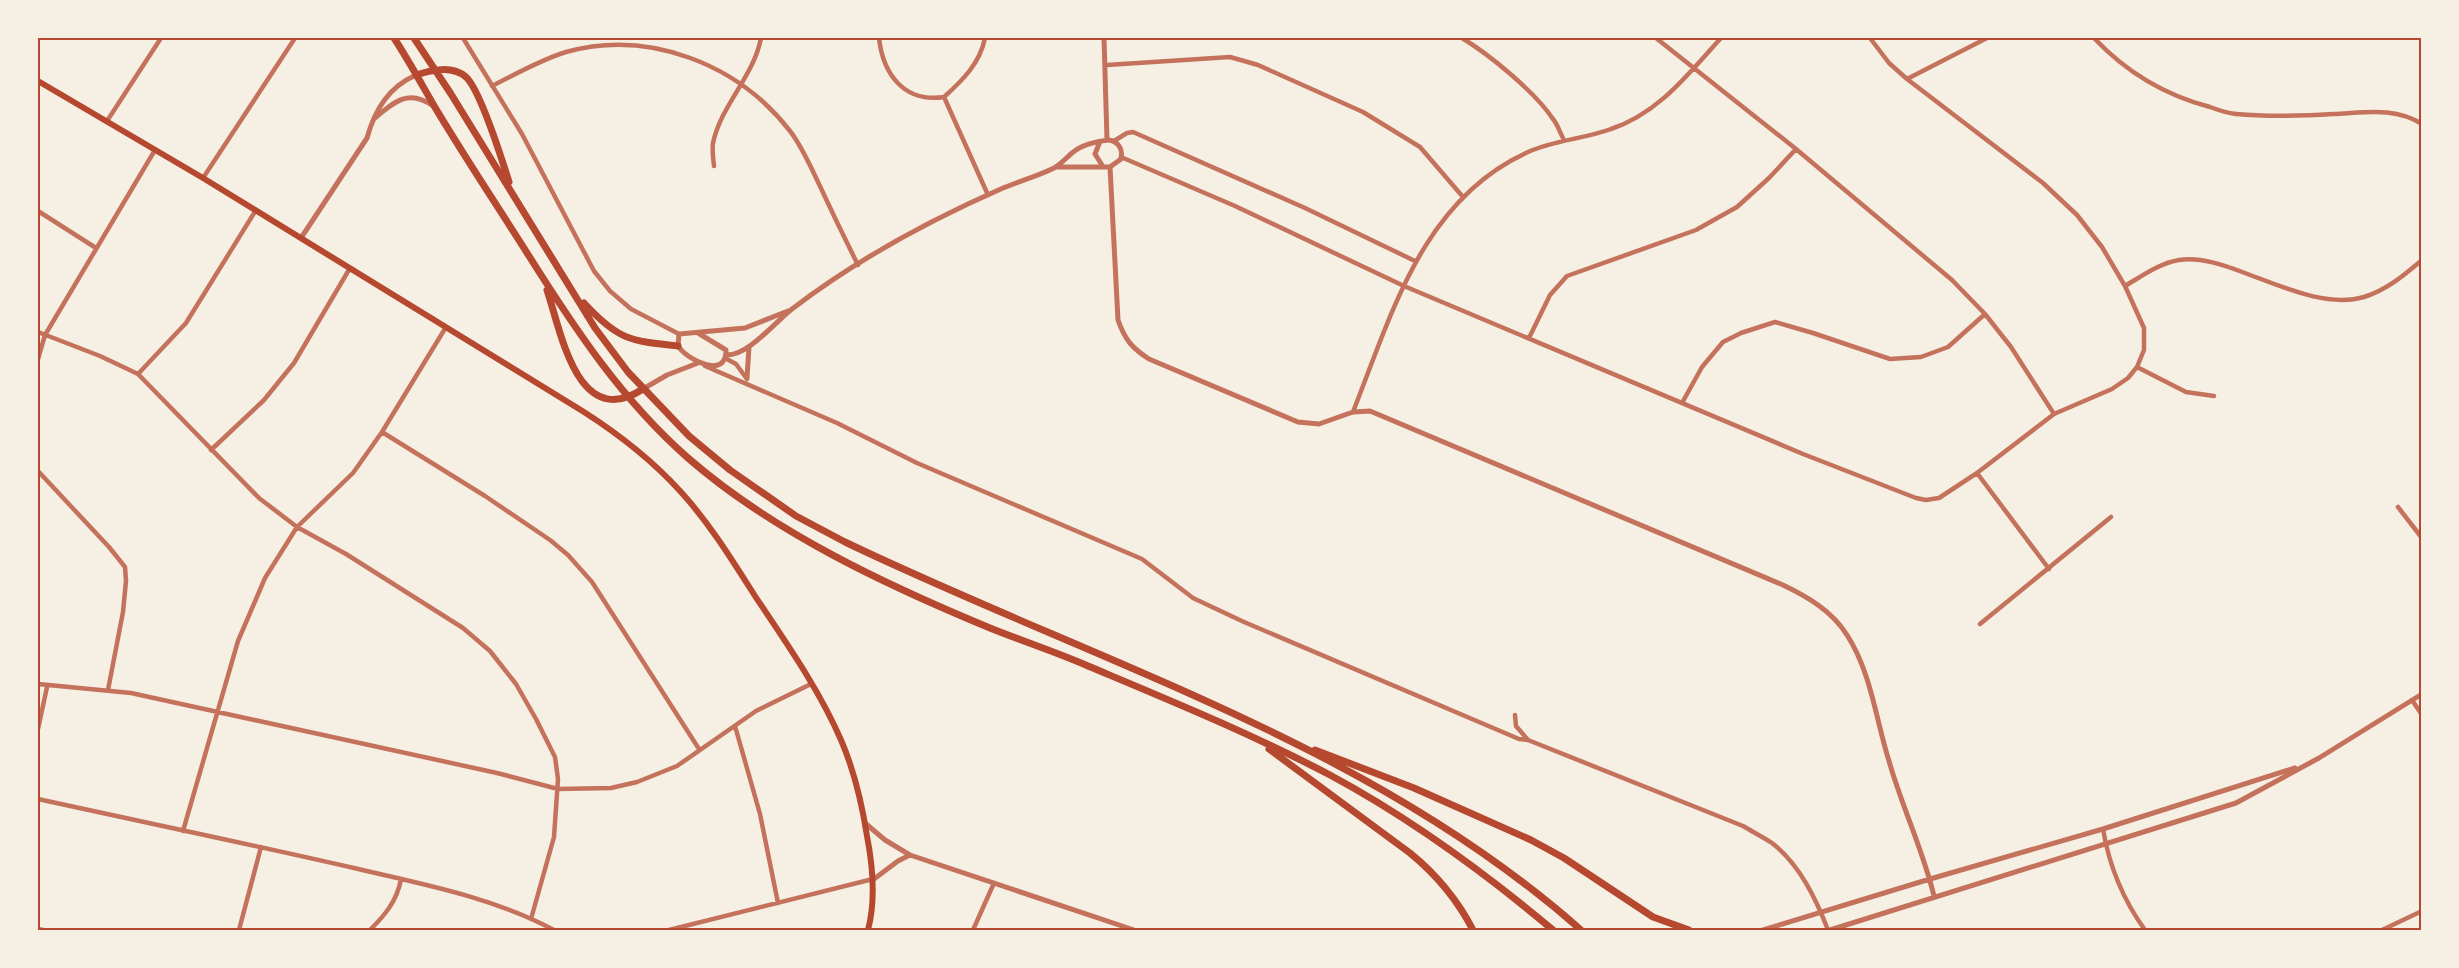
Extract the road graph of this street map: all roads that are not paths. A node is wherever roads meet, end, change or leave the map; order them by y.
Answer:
1 (161, 38) edge
2 (295, 38) edge
3 (394, 38) edge
4 (414, 38) edge
5 (463, 38) edge
6 (761, 38) edge
7 (879, 38) edge
8 (985, 38) edge
9 (1104, 38) edge
10 (1462, 38) edge
11 (1656, 38) edge
12 (1721, 38) edge
13 (1870, 38) edge
14 (1987, 38) edge
15 (2094, 38) edge
16 (1107, 65) junction
17 (1693, 69) junction
18 (434, 70) junction
19 (416, 75) junction
20 (1907, 79) junction
21 (38, 81) edge
22 (741, 84) junction
23 (492, 87) junction
24 (944, 97) junction
25 (436, 108) junction
26 (372, 120) junction
27 (107, 121) junction
28 (2421, 124) edge
29 (1110, 140) junction
30 (1563, 140) junction
31 (1099, 143) junction
32 (1796, 149) junction
33 (155, 150) junction
34 (1121, 157) junction
35 (1102, 165) junction
36 (714, 166) dead end
37 (1056, 167) junction
38 (1110, 167) junction
39 (203, 178) junction
40 (514, 195) junction
41 (988, 195) junction
42 (1462, 197) junction
43 (256, 210) junction
44 (38, 211) edge
45 (301, 238) junction
46 (96, 248) junction
47 (2421, 260) edge
48 (1415, 261) junction
49 (858, 264) junction
50 (350, 268) junction
51 (543, 279) junction
52 (1404, 286) junction
53 (2125, 286) junction
54 (576, 295) junction
55 (792, 309) junction
56 (1985, 314) junction
57 (446, 327) junction
58 (38, 332) edge
59 (698, 333) junction
60 (679, 334) junction
61 (45, 335) junction
62 (1529, 338) junction
63 (678, 346) junction
64 (749, 346) junction
65 (726, 357) junction
66 (38, 359) edge
67 (698, 363) junction
68 (705, 366) junction
69 (2137, 367) junction
70 (138, 374) junction
71 (748, 381) junction
72 (643, 389) junction
73 (627, 396) junction
74 (2214, 396) dead end
75 (1682, 403) junction
76 (1353, 411) junction
77 (2054, 414) junction
78 (382, 432) junction
79 (211, 450) junction
80 (38, 471) edge
81 (1977, 473) junction
82 (2398, 507) dead end
83 (2110, 517) dead end
84 (297, 527) junction
85 (2421, 538) edge
86 (2049, 569) junction
87 (1980, 624) dead end
88 (38, 684) edge
89 (811, 684) junction
90 (47, 687) junction
91 (108, 690) junction
92 (2421, 694) edge
93 (2412, 700) junction
94 (218, 711) junction
95 (1515, 715) dead end
96 (2421, 715) edge
97 (735, 726) junction
98 (38, 729) edge
99 (1528, 740) junction
100 (1258, 741) junction
101 (1293, 742) junction
102 (699, 749) junction
103 (2306, 765) junction
104 (558, 789) junction
105 (38, 799) edge
106 (865, 823) junction
107 (2103, 829) junction
108 (183, 831) junction
109 (2106, 844) junction
110 (261, 847) junction
111 (910, 855) junction
112 (401, 879) junction
113 (874, 879) junction
114 (1929, 879) junction
115 (994, 883) junction
116 (1934, 896) junction
117 (778, 903) junction
118 (2421, 911) edge
119 (1821, 913) junction
120 (531, 919) junction
121 (38, 928) edge
122 (43, 930) edge
123 (239, 930) edge
124 (370, 930) edge
125 (554, 930) edge
126 (669, 930) edge
127 (868, 930) edge
128 (973, 930) edge
129 (1134, 930) edge
130 (1473, 930) edge
131 (1553, 930) edge
132 (1581, 930) edge
133 (1689, 930) edge
134 (1763, 930) edge
135 (1829, 930) edge
136 (2145, 930) edge
137 (2382, 930) edge

1 - 27 street
2 - 39 street
3 - 19 main road
4 - 18 main road
5 - 23 street
6 - 22 street
7 - 24 street
8 - 24 street
9 - 16 street
10 - 30 street
11 - 17 street
12 - 17 street
13 - 20 street
14 - 20 street
15 - 28 street
16 - 29 street
16 - 42 street
17 - 30 street
17 - 32 street
18 - 19 main road
18 - 40 main road
18 - 40 main road
19 - 25 main road
19 - 26 street
20 - 53 street
21 - 27 main road
22 - 23 street
22 - 36 street
22 - 49 street
23 - 60 street
24 - 41 street
25 - 26 street
25 - 51 main road
26 - 45 street
27 - 33 main road
29 - 31 street
29 - 34 street
29 - 48 street
30 - 42 street
31 - 35 street
31 - 37 street
32 - 56 street
32 - 62 street
33 - 39 main road
33 - 46 street
34 - 38 street
34 - 52 street
35 - 37 street
35 - 38 street
37 - 41 street
38 - 76 street
39 - 43 main road
40 - 54 main road
41 - 49 street
42 - 48 street
43 - 45 main road
43 - 70 street
44 - 46 street
45 - 50 main road
46 - 61 street
47 - 53 street
48 - 52 street
49 - 55 street
50 - 57 main road
50 - 79 street
51 - 73 main road
51 - 73 main road
52 - 62 street
52 - 76 street
53 - 69 street
54 - 63 main road
54 - 72 main road
55 - 59 street
55 - 64 street
56 - 75 street
56 - 77 street
57 - 78 street
57 - 89 main road
58 - 61 street
59 - 60 street
59 - 65 street
60 - 63 street
61 - 66 street
61 - 70 street
62 - 75 street
63 - 67 street
64 - 65 street
64 - 71 street
65 - 68 street
65 - 71 street
67 - 68 street
67 - 72 street
68 - 71 street
69 - 74 street
69 - 77 street
70 - 79 street
71 - 99 street
72 - 73 main road
72 - 101 main road
73 - 100 main road
75 - 81 street
76 - 114 street
77 - 81 street
78 - 84 street
78 - 102 street
79 - 84 street
80 - 91 street
81 - 86 street
82 - 85 street
83 - 86 street
84 - 94 street
84 - 104 street
86 - 87 street
88 - 90 street
89 - 97 street
89 - 106 main road
90 - 91 street
90 - 98 street
91 - 94 street
92 - 93 street
93 - 96 street
93 - 103 street
94 - 104 street
94 - 108 street
95 - 99 street
97 - 102 street
97 - 117 street
99 - 119 street
100 - 130 main road
100 - 131 main road
101 - 132 main road
101 - 133 main road
102 - 104 street
103 - 107 street
103 - 109 street
104 - 120 street
105 - 108 street
106 - 111 street
106 - 113 main road
107 - 109 street
107 - 114 street
108 - 110 street
109 - 116 street
109 - 136 street
110 - 112 street
110 - 123 street
111 - 113 street
111 - 115 street
112 - 120 street
112 - 124 street
113 - 117 street
113 - 127 main road
114 - 116 street
114 - 119 street
115 - 128 street
115 - 129 street
116 - 135 street
117 - 126 street
118 - 137 street
119 - 134 street
119 - 135 street
120 - 125 street
121 - 122 street

